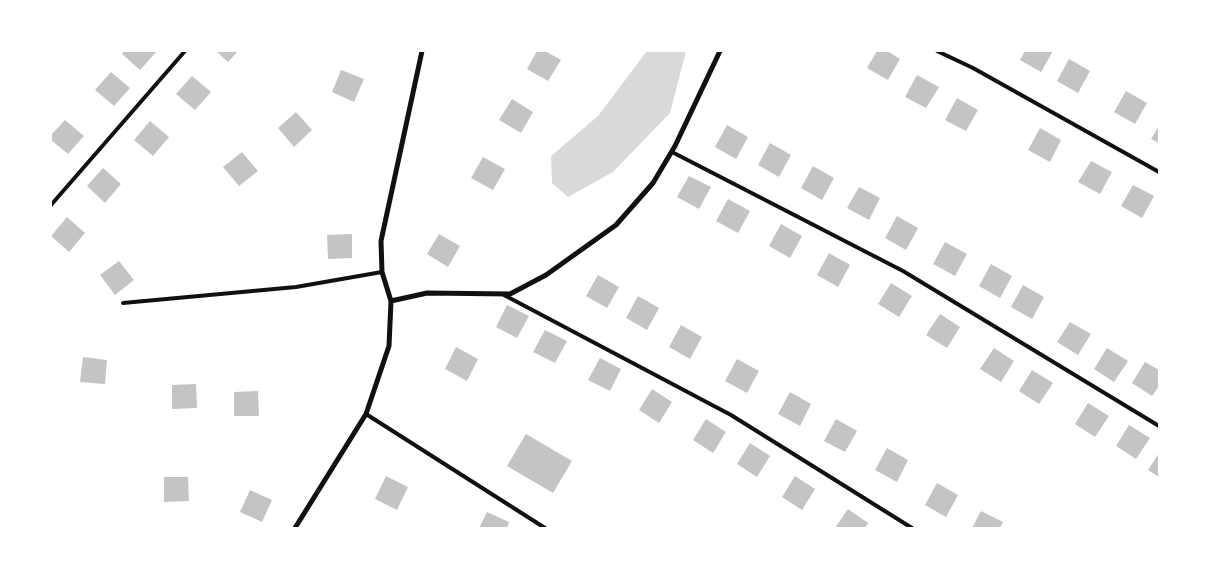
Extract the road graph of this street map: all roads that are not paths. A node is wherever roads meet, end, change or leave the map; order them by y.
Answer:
1 (185, 51) edge
2 (422, 51) edge
3 (720, 51) edge
4 (937, 51) edge
5 (672, 152) junction
6 (1159, 172) edge
7 (51, 205) edge
8 (382, 272) junction
9 (502, 294) junction
10 (391, 301) junction
11 (123, 304) dead end
12 (366, 414) junction
13 (1159, 426) edge
14 (295, 528) edge
15 (545, 528) edge
16 (912, 528) edge

1 - 7 lane
2 - 8 street
3 - 5 street
4 - 6 lane
5 - 9 street
5 - 13 lane
8 - 10 street
8 - 11 lane
9 - 10 street
9 - 16 lane
10 - 12 street
12 - 14 street
12 - 15 lane

